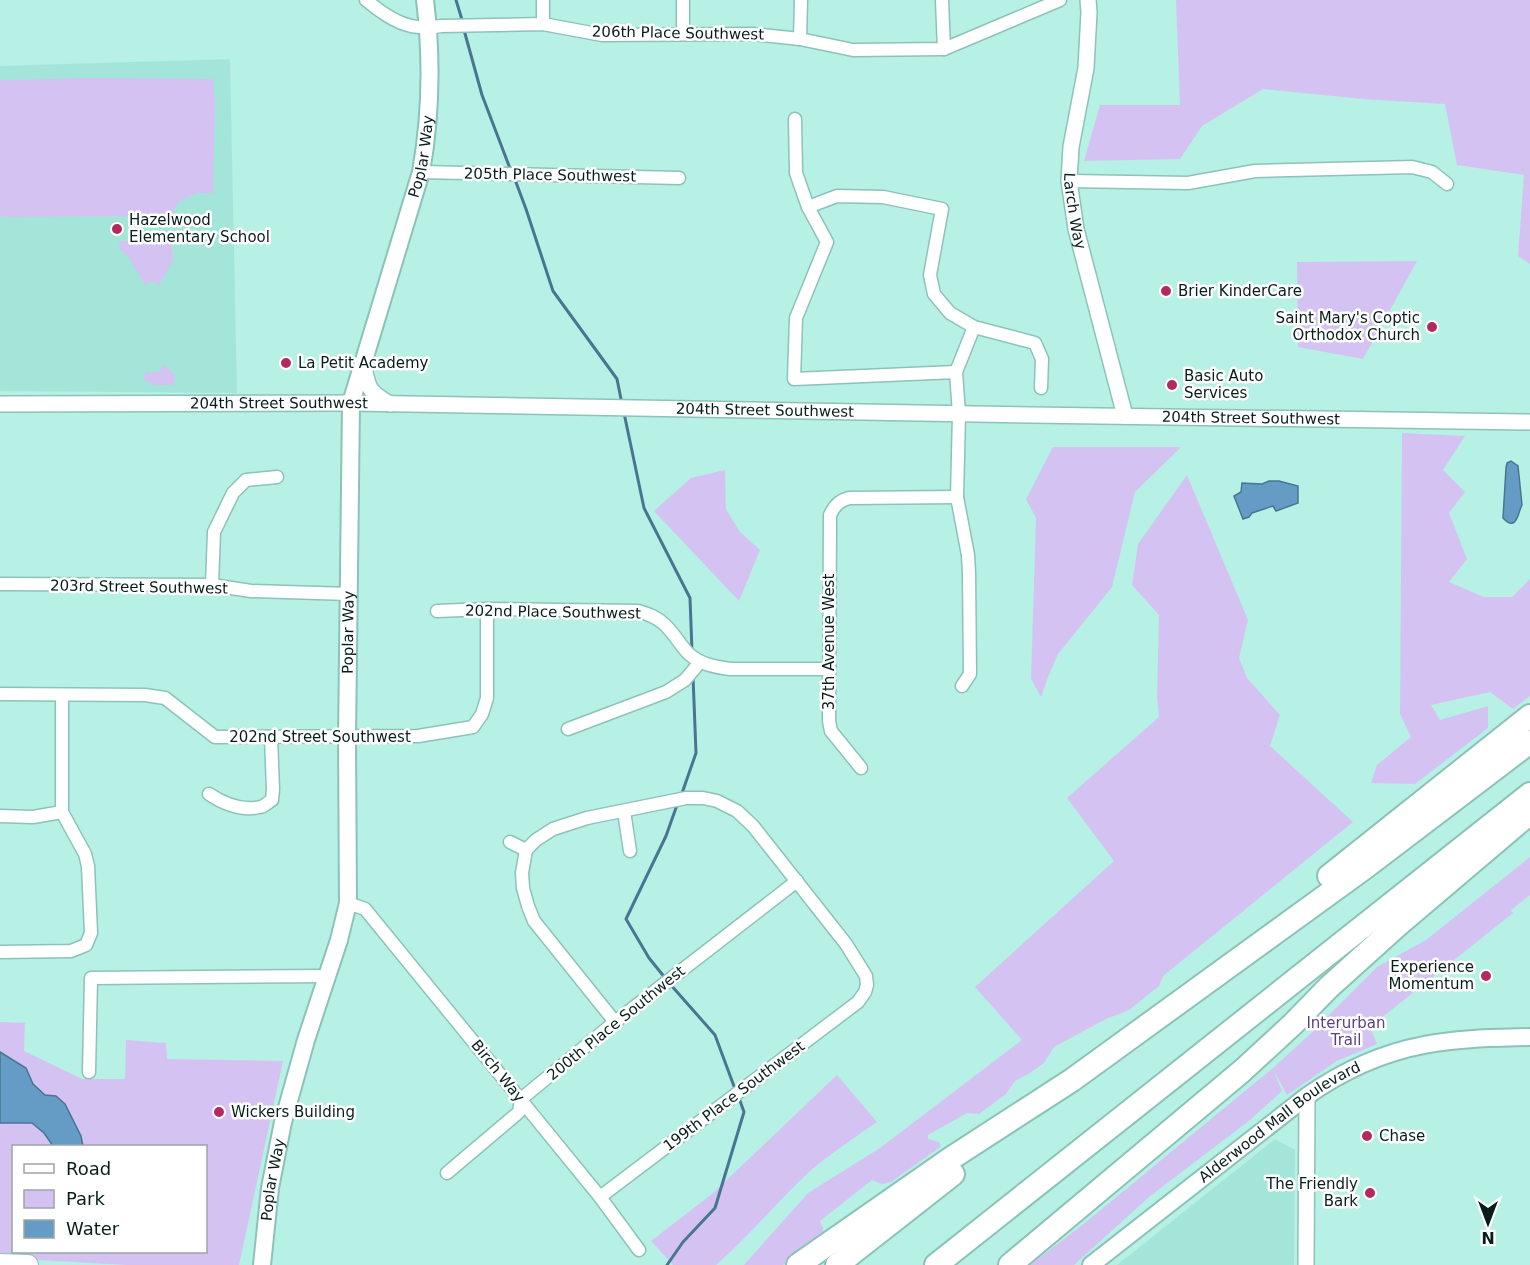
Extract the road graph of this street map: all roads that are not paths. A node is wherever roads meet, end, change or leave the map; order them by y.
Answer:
1 (366, 0) edge
2 (424, 0) edge
3 (543, 0) edge
4 (683, 0) edge
5 (801, 0) edge
6 (942, 0) edge
7 (1060, 0) edge
8 (1088, 0) edge
9 (543, 24) junction
10 (428, 28) junction
11 (683, 34) junction
12 (800, 39) junction
13 (944, 49) junction
14 (795, 119) dead end
15 (421, 172) junction
16 (679, 178) dead end
17 (1069, 181) junction
18 (1447, 184) dead end
19 (808, 207) junction
20 (974, 327) junction
21 (363, 362) junction
22 (956, 372) junction
23 (1041, 388) dead end
24 (351, 403) junction
25 (0, 404) edge
26 (390, 404) junction
27 (959, 414) junction
28 (1125, 416) junction
29 (1530, 422) edge
30 (277, 477) dead end
31 (957, 497) junction
32 (0, 584) edge
33 (212, 585) junction
34 (349, 594) junction
35 (487, 609) junction
36 (437, 611) dead end
37 (700, 662) junction
38 (829, 669) junction
39 (962, 686) dead end
40 (0, 694) edge
41 (62, 695) junction
42 (1530, 716) edge
43 (568, 729) dead end
44 (271, 737) junction
45 (348, 738) junction
46 (1530, 742) edge
47 (861, 768) dead end
48 (1530, 785) edge
49 (209, 794) dead end
50 (1525, 803) edge
51 (624, 811) junction
52 (62, 812) junction
53 (0, 816) edge
54 (510, 842) dead end
55 (526, 850) junction
56 (630, 851) dead end
57 (797, 881) junction
58 (348, 903) junction
59 (0, 952) edge
60 (328, 976) junction
61 (615, 1022) junction
62 (1530, 1037) edge
63 (89, 1072) dead end
64 (1072, 1080) junction
65 (1307, 1096) junction
66 (521, 1099) junction
67 (447, 1173) dead end
68 (600, 1197) junction
69 (639, 1250) dead end
70 (0, 1264) edge
71 (28, 1265) edge
72 (262, 1265) edge
73 (798, 1265) edge
74 (837, 1265) edge
75 (936, 1265) edge
76 (1010, 1265) edge
77 (1091, 1265) edge
78 (1306, 1265) edge

1 - 10 street, 206th Place Southwest
2 - 10 main road, Poplar Way
3 - 9 street
4 - 11 street
5 - 12 street
6 - 13 street
7 - 13 street, 206th Place Southwest
8 - 17 street, Larch Way
9 - 10 street, 206th Place Southwest
9 - 11 street, 206th Place Southwest
10 - 15 main road, Poplar Way
11 - 12 street, 206th Place Southwest
12 - 13 street, 206th Place Southwest
14 - 19 street
15 - 16 street, 205th Place Southwest
15 - 21 main road, Poplar Way
17 - 18 street
17 - 28 street, Larch Way
19 - 20 street
19 - 22 street
20 - 22 street
20 - 23 street
21 - 24 main road, Poplar Way
21 - 26 street
22 - 27 street
24 - 25 street, 204th Street Southwest
24 - 26 street, 204th Street Southwest
24 - 34 main road, Poplar Way
26 - 27 street, 204th Street Southwest
27 - 28 street, 204th Street Southwest
27 - 31 street
28 - 29 street, 204th Street Southwest
30 - 33 street
31 - 38 street, 37th Avenue West
31 - 39 street
32 - 33 street, 203rd Street Southwest
33 - 34 street, 203rd Street Southwest
34 - 45 main road, Poplar Way
35 - 36 street, 202nd Place Southwest
35 - 37 street, 202nd Place Southwest
35 - 45 street, 202nd Street Southwest
37 - 38 street
37 - 43 street
38 - 47 street, 37th Avenue West
40 - 41 street, 202nd Street Southwest
41 - 44 street, 202nd Street Southwest
41 - 52 street
42 - 64 highway
44 - 45 street, 202nd Street Southwest
44 - 49 street
45 - 58 main road, Poplar Way
46 - 64 highway
48 - 50 highway
50 - 75 highway
50 - 76 highway
51 - 55 street
51 - 56 street
51 - 57 street
52 - 53 street
52 - 59 street
54 - 55 street
55 - 61 street
57 - 61 street, 200th Place Southwest
57 - 68 street, 199th Place Southwest
58 - 60 main road, Poplar Way
58 - 66 street, Birch Way
60 - 63 street
60 - 72 main road, Poplar Way
61 - 66 street, 200th Place Southwest
62 - 65 main road, Alderwood Mall Boulevard
64 - 73 highway
64 - 74 highway
65 - 77 main road, Alderwood Mall Boulevard
65 - 78 street
66 - 67 street, 200th Place Southwest
66 - 68 street, Birch Way
68 - 69 street, Birch Way
70 - 71 main road

